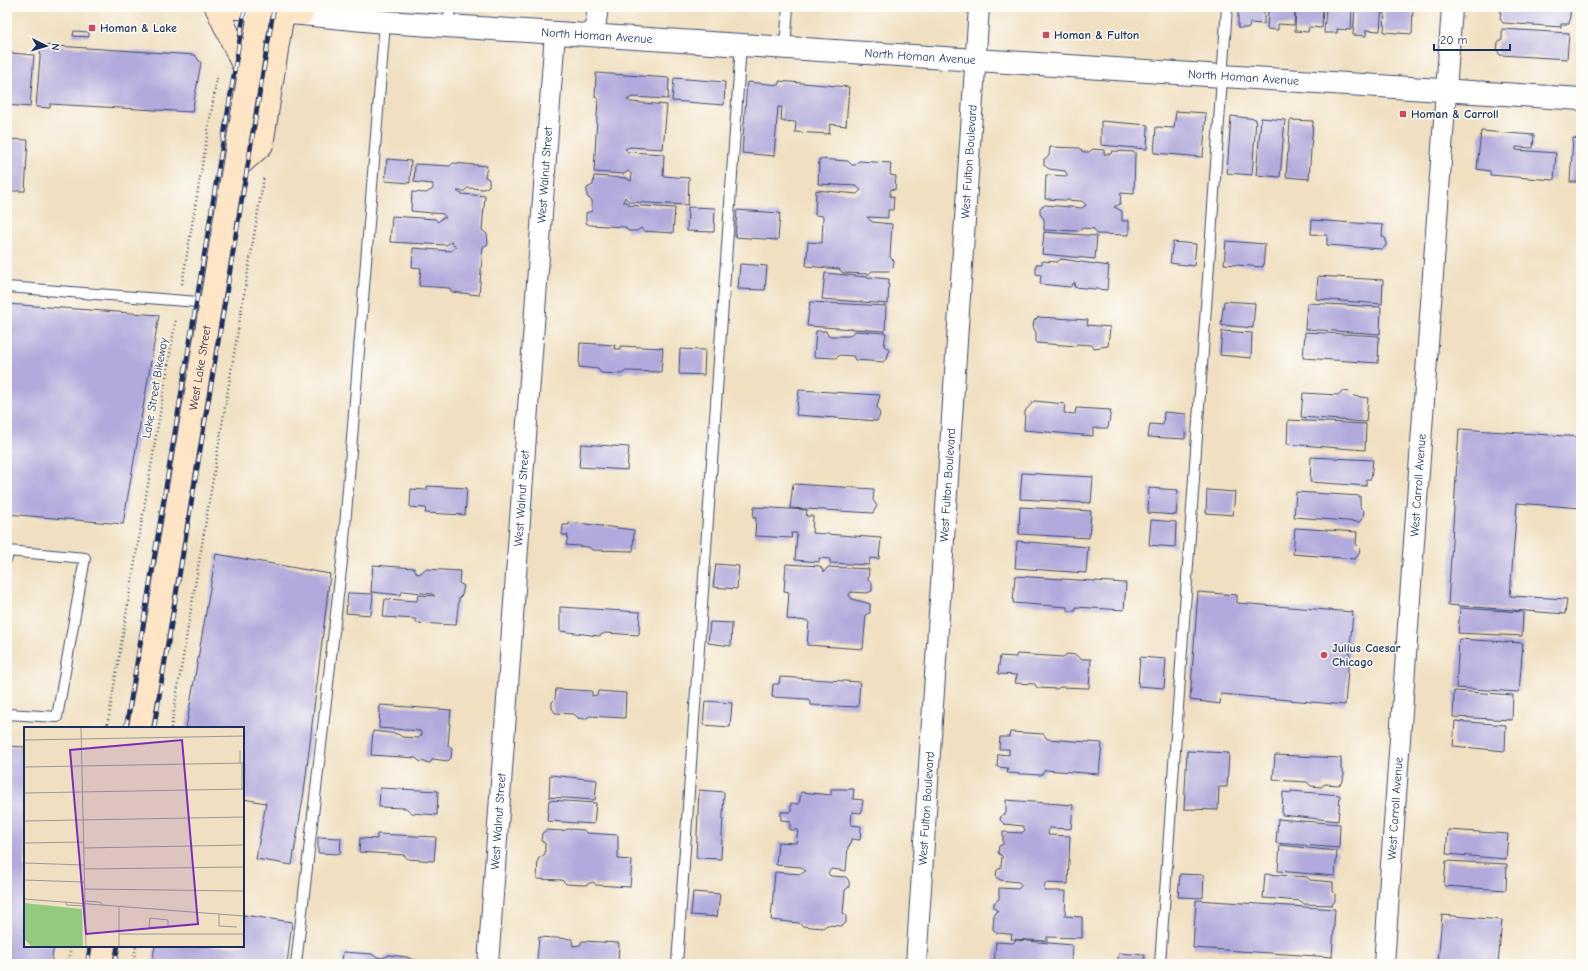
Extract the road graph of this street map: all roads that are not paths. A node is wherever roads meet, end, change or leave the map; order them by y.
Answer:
1 (229, 7) edge
2 (598, 7) edge
3 (788, 7) edge
4 (979, 7) edge
5 (1226, 7) edge
6 (1452, 7) edge
7 (259, 8) edge
8 (295, 11) edge
9 (449, 16) edge
10 (386, 22) junction
11 (555, 33) junction
12 (594, 35) junction
13 (740, 45) junction
14 (785, 48) junction
15 (975, 60) junction
16 (248, 76) junction
17 (1222, 76) junction
18 (1446, 90) junction
19 (1581, 99) edge
20 (233, 171) junction
21 (7, 286) edge
22 (210, 303) junction
23 (7, 558) edge
24 (7, 714) edge
25 (140, 727) edge
26 (104, 947) edge
27 (101, 964) edge
28 (296, 964) edge
29 (488, 964) edge
30 (677, 964) edge
31 (916, 964) edge
32 (1160, 964) edge
33 (1384, 964) edge

1 - 7 street, North Homan Avenue
1 - 16 main road
2 - 12 street
3 - 14 lane
4 - 15 street, West Fulton Boulevard
5 - 17 lane
6 - 18 street, West Carroll Avenue
7 - 8 street, North Homan Avenue
7 - 16 main road, West Lake Street
8 - 10 street, North Homan Avenue
8 - 20 main road
9 - 10 street, North Homan Avenue
9 - 11 street, North Homan Avenue
10 - 28 lane
11 - 12 street, North Homan Avenue
11 - 29 street, West Walnut Street
12 - 13 street, North Homan Avenue
13 - 14 street, North Homan Avenue
13 - 30 lane
14 - 15 street, North Homan Avenue
15 - 17 street, North Homan Avenue
15 - 31 street, West Fulton Boulevard
16 - 20 main road, West Lake Street
17 - 18 street, North Homan Avenue
17 - 32 lane
18 - 19 street, North Homan Avenue
18 - 33 street, West Carroll Avenue
20 - 22 main road, West Lake Street
21 - 22 lane
22 - 25 main road, West Lake Street
23 - 24 lane
26 - 27 main road

